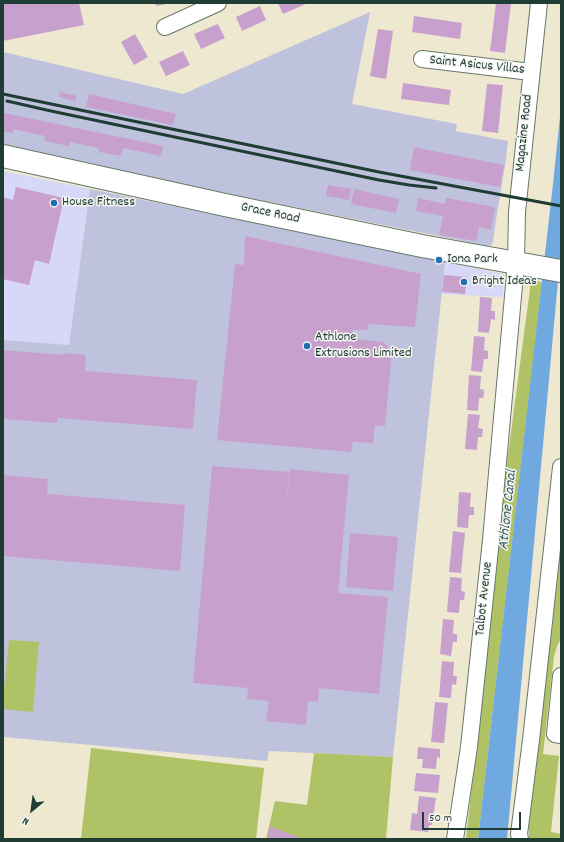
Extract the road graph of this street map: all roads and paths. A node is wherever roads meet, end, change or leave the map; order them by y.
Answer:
1 (218, 3) edge
2 (539, 3) edge
3 (165, 27) dead end
4 (422, 59) dead end
5 (531, 72) junction
6 (3, 156) edge
7 (516, 263) junction
8 (561, 271) edge
9 (561, 467) edge
10 (561, 676) edge
11 (557, 739) edge
12 (456, 839) edge
13 (520, 839) edge

1 - 3 street
2 - 5 street, Magazine Road
4 - 5 street, Saint Asicus Villas
5 - 7 street, Magazine Road
6 - 7 main road, Grace Road
7 - 8 main road, Grace Road
7 - 12 street, Talbot Avenue
9 - 13 street
10 - 11 street

